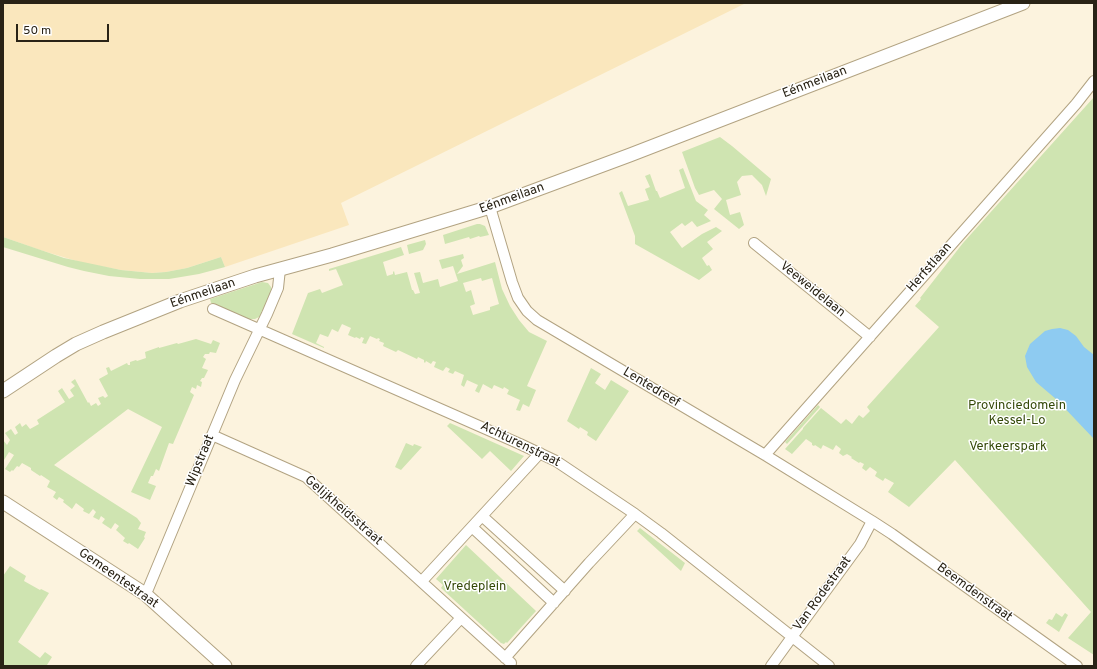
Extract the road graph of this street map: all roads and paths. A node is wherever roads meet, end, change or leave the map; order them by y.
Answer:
1 (1022, 3) edge
2 (1094, 81) edge
3 (490, 207) junction
4 (754, 243) dead end
5 (280, 269) junction
6 (213, 309) dead end
7 (259, 329) junction
8 (870, 337) junction
9 (3, 391) edge
10 (212, 435) junction
11 (540, 453) junction
12 (765, 455) junction
13 (3, 502) edge
14 (635, 514) junction
15 (482, 516) junction
16 (872, 521) junction
17 (472, 527) junction
18 (422, 581) junction
19 (565, 591) junction
20 (145, 594) junction
21 (554, 603) junction
22 (461, 618) junction
23 (792, 637) junction
24 (511, 663) edge
25 (225, 666) edge
26 (416, 666) edge
27 (772, 666) edge
28 (829, 666) edge
29 (1077, 666) edge

1 - 3 street, Eénmeilaan
2 - 8 street, Herfstlaan
3 - 5 street, Eénmeilaan
3 - 12 street, Lentedreef
4 - 8 street, Veeweidelaan
5 - 7 street, Wipstraat
5 - 9 street, Eénmeilaan
6 - 7 street
7 - 10 street, Wipstraat
7 - 11 street, Achturenstraat
8 - 12 street, Herfstlaan
10 - 18 street, Gelijkheidsstraat
10 - 20 street, Wipstraat
11 - 14 street, Achturenstraat
11 - 15 street
12 - 16 street, Lentedreef
13 - 20 street, Gemeentestraat
14 - 19 street
14 - 23 street, Achturenstraat
15 - 17 street
15 - 19 street
16 - 23 street, Van Rodestraat
16 - 29 street, Beemdenstraat
17 - 18 street
17 - 21 street
18 - 22 street
19 - 21 street
20 - 25 street, Gemeentestraat
21 - 24 street
22 - 24 street
22 - 26 street
23 - 27 street, Van Rodestraat
23 - 28 street, Achturenstraat

